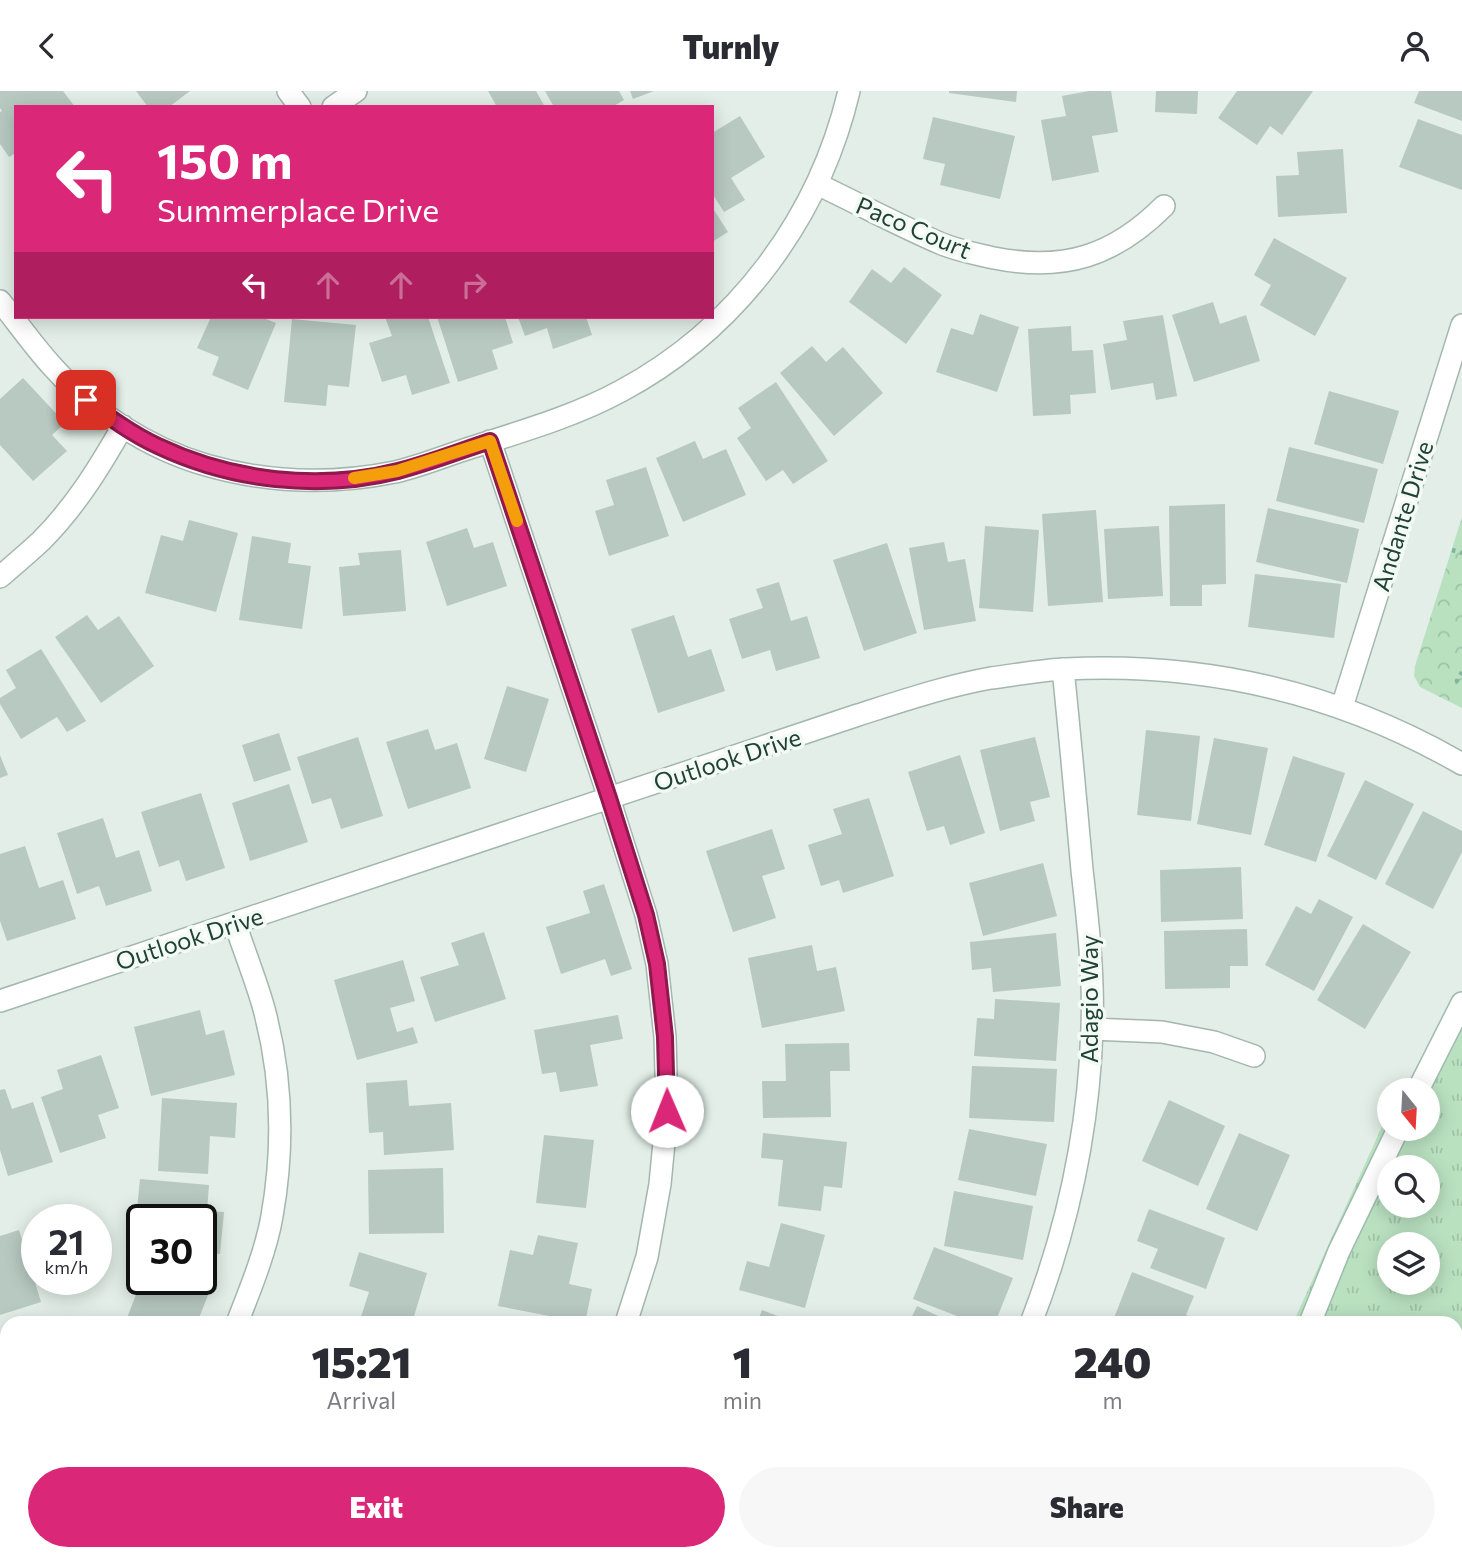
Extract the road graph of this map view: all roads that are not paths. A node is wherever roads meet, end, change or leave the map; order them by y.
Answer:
1 (356, 91) edge
2 (849, 91) edge
3 (336, 105) edge
4 (817, 184) junction
5 (1164, 205) dead end
6 (0, 301) edge
7 (14, 319) edge
8 (14, 319) edge
9 (1462, 325) edge
10 (123, 426) junction
11 (490, 441) junction
12 (0, 576) edge
13 (1063, 669) junction
14 (1342, 708) junction
15 (1462, 764) edge
16 (609, 798) junction
17 (235, 923) junction
18 (0, 1001) edge
19 (1462, 1003) edge
20 (1092, 1029) junction
21 (1254, 1056) dead end
22 (1424, 1078) edge
23 (1392, 1141) edge
24 (240, 1316) edge
25 (628, 1316) edge
26 (1033, 1316) edge
27 (1313, 1316) edge

1 - 3 street
2 - 4 street
4 - 5 street, Paco Court
4 - 11 street
6 - 7 street
8 - 10 street
9 - 14 street, Andante Drive
10 - 11 street
10 - 12 street
11 - 16 street
13 - 14 street, Outlook Drive
13 - 16 street, Outlook Drive
13 - 20 street, Adagio Way
14 - 15 street, Outlook Drive
16 - 17 street, Outlook Drive
16 - 25 street
17 - 18 street, Outlook Drive
17 - 24 street
19 - 22 street
20 - 21 street
20 - 26 street, Adagio Way
23 - 27 street

